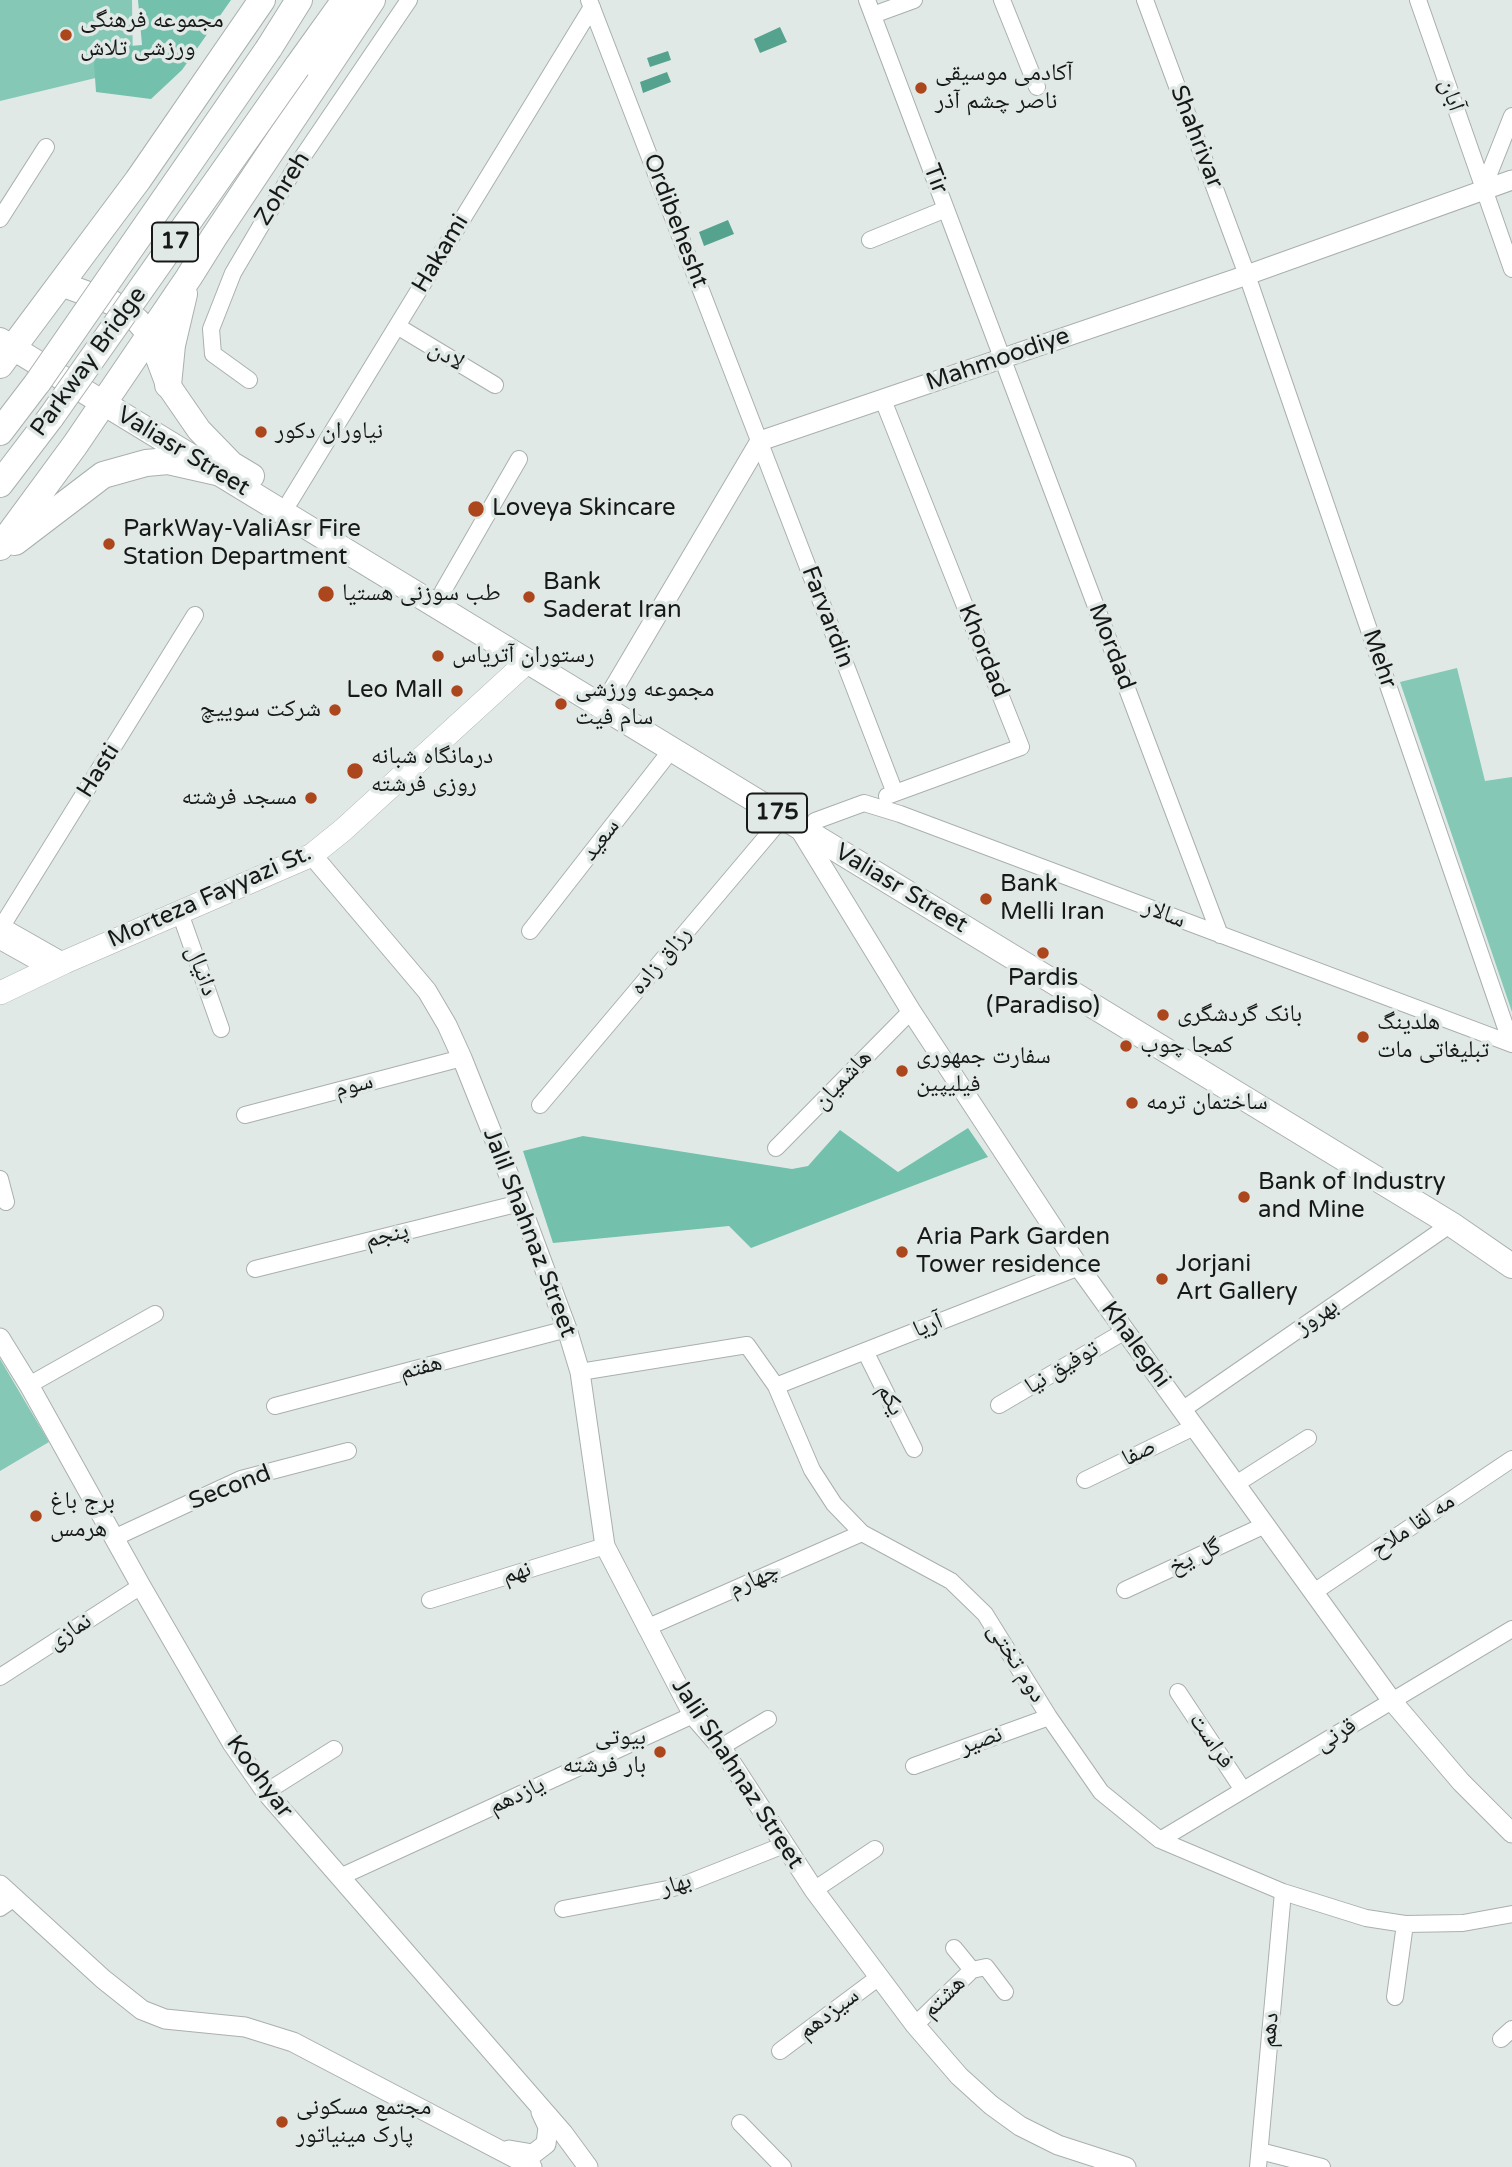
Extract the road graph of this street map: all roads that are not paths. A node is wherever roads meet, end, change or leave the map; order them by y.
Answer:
1 (262, 0) edge
2 (299, 0) edge
3 (345, 0) edge
4 (372, 0) edge
5 (409, 0) edge
6 (914, 0) edge
7 (1002, 0) edge
8 (1145, 0) edge
9 (1418, 0) edge
10 (591, 3) edge
11 (870, 7) edge
12 (1037, 87) dead end
13 (1512, 116) edge
14 (46, 147) dead end
15 (138, 180) junction
16 (1512, 180) edge
17 (1483, 189) junction
18 (946, 209) junction
19 (0, 219) edge
20 (214, 237) junction
21 (870, 240) dead end
22 (1512, 269) edge
23 (1247, 275) junction
24 (189, 277) junction
25 (61, 284) junction
26 (397, 326) junction
27 (149, 334) junction
28 (4, 351) edge
29 (1002, 358) junction
30 (249, 380) dead end
31 (168, 385) junction
32 (495, 385) dead end
33 (884, 400) junction
34 (103, 403) junction
35 (0, 432) edge
36 (760, 442) junction
37 (519, 459) dead end
38 (225, 468) junction
39 (0, 484) edge
40 (290, 500) junction
41 (0, 547) edge
42 (0, 554) edge
43 (443, 591) junction
44 (195, 615) dead end
45 (528, 661) junction
46 (611, 693) junction
47 (672, 750) junction
48 (895, 793) junction
49 (864, 803) junction
50 (799, 822) junction
51 (312, 855) junction
52 (180, 913) junction
53 (1, 931) edge
54 (530, 931) dead end
55 (1220, 935) junction
56 (58, 966) junction
57 (0, 993) edge
58 (911, 1011) junction
59 (222, 1029) dead end
60 (1511, 1044) edge
61 (462, 1058) junction
62 (540, 1105) dead end
63 (245, 1115) dead end
64 (776, 1148) dead end
65 (0, 1179) edge
66 (6, 1202) dead end
67 (520, 1203) junction
68 (1451, 1224) junction
69 (1512, 1247) edge
70 (1079, 1266) junction
71 (1512, 1266) edge
72 (255, 1269) dead end
73 (155, 1314) dead end
74 (567, 1329) junction
75 (1125, 1331) junction
76 (0, 1338) edge
77 (865, 1351) junction
78 (580, 1372) junction
79 (29, 1385) junction
80 (776, 1386) junction
81 (999, 1405) dead end
82 (275, 1406) dead end
83 (1182, 1410) junction
84 (1194, 1427) junction
85 (1308, 1438) dead end
86 (914, 1449) dead end
87 (348, 1451) dead end
88 (1512, 1459) edge
89 (1085, 1480) dead end
90 (1236, 1484) junction
91 (1265, 1525) junction
92 (862, 1533) junction
93 (116, 1537) junction
94 (605, 1546) junction
95 (141, 1586) junction
96 (1125, 1590) dead end
97 (1314, 1592) junction
98 (430, 1600) dead end
99 (646, 1628) junction
100 (1512, 1629) edge
101 (0, 1677) edge
102 (1178, 1692) dead end
103 (1392, 1701) junction
104 (693, 1715) junction
105 (1049, 1717) junction
106 (768, 1719) dead end
107 (721, 1747) junction
108 (334, 1748) dead end
109 (914, 1766) dead end
110 (1243, 1790) junction
111 (265, 1792) junction
112 (1512, 1833) edge
113 (1160, 1840) junction
114 (784, 1845) junction
115 (875, 1849) dead end
116 (340, 1877) junction
117 (814, 1890) junction
118 (1283, 1892) junction
119 (4, 1898) edge
120 (563, 1909) dead end
121 (1512, 1914) edge
122 (1405, 1924) junction
123 (954, 1948) dead end
124 (972, 1969) junction
125 (879, 1976) junction
126 (1005, 1992) dead end
127 (1395, 1997) dead end
128 (915, 2025) junction
129 (780, 2052) dead end
130 (536, 2102) junction
131 (740, 2123) dead end
132 (497, 2149) junction
133 (1259, 2159) edge
134 (1115, 2166) edge
135 (532, 2167) edge
136 (588, 2167) edge
137 (783, 2167) edge
138 (1322, 2167) edge

1 - 15 highway
2 - 35 highway, Parkway Bridge / 17, bridge
3 - 39 highway, Parkway Bridge / 17, bridge
4 - 20 highway
5 - 30 street, Zohreh
6 - 11 street
7 - 12 street
8 - 23 street, Shahrivar
9 - 17 street, آبان
10 - 26 street, Hakami
10 - 36 street, Ordibehesht
11 - 18 street, Tir
13 - 17 street
14 - 19 street
15 - 20 highway
15 - 25 highway
16 - 17 street, Mahmoodiye
17 - 22 street, آبان
17 - 23 street, Mahmoodiye
18 - 21 street
18 - 29 street, Tir
20 - 24 highway
23 - 29 street, Mahmoodiye
23 - 60 street, Mehr
24 - 27 highway
24 - 31 highway
25 - 27 main road, Valiasr Street
25 - 28 highway
26 - 32 street, لادن
26 - 40 street, Hakami
27 - 31 main road, Valiasr Street
27 - 34 highway
28 - 34 main road, Valiasr Street / 175
29 - 33 street, Mahmoodiye
29 - 55 street, Mordad
31 - 38 main road, Valiasr Street
33 - 36 street, Mahmoodiye
33 - 48 street, Khordad
34 - 38 main road, Valiasr Street / 175
34 - 41 highway
36 - 46 street
36 - 48 street, Farvardin
37 - 43 street
38 - 40 main road, Valiasr Street / 175
38 - 42 highway
38 - 45 main road, Valiasr Street / 175
40 - 43 main road, Valiasr Street / 175
43 - 46 main road, Valiasr Street / 175
44 - 53 street, Hasti
45 - 47 main road, Valiasr Street / 175
45 - 51 main road, Morteza Fayyazi St.
46 - 50 main road, Valiasr Street / 175
47 - 50 main road, Valiasr Street / 175
47 - 54 street, سعید
48 - 49 street, Khordad
49 - 50 street
49 - 55 street, سالار
50 - 58 street, Khaleghi
50 - 62 street, رزاق زاده
50 - 68 main road, Valiasr Street / 175
50 - 69 main road, Valiasr Street / 175
51 - 52 main road, Morteza Fayyazi St.
51 - 61 street, Jalil Shahnaz Street
52 - 56 main road, Morteza Fayyazi St.
52 - 59 street, دانیال
53 - 56 street
55 - 60 street, سالار
56 - 57 main road, Morteza Fayyazi St.
58 - 64 street, هاشمیان
58 - 70 street, Khaleghi
61 - 63 street, سوم
61 - 67 street, Jalil Shahnaz Street
65 - 66 street
67 - 72 street, پنجم
67 - 74 street, Jalil Shahnaz Street
68 - 71 main road, Valiasr Street / 175
68 - 83 street, بهروز
70 - 75 street, Khaleghi
70 - 77 street, آریا
73 - 79 street
74 - 78 street, Jalil Shahnaz Street
74 - 82 street, هفتم
75 - 81 street, توفیق نیا
75 - 83 street, Khaleghi
76 - 79 street, Koohyar
77 - 80 street, آریا
77 - 86 street, یکم
78 - 80 street, دوم تختی
78 - 94 street, Jalil Shahnaz Street
79 - 93 street, Koohyar
80 - 92 street, دوم تختی
83 - 84 street, Khaleghi
84 - 89 street, صفا
84 - 90 street, Khaleghi
85 - 90 street
87 - 93 street, Second
88 - 97 street, مه لقا ملاح
90 - 91 street, Khaleghi
91 - 96 street, گل یخ
91 - 97 street, Khaleghi
92 - 99 street, چهارم
92 - 105 street, دوم تختی
93 - 95 street, Koohyar
94 - 98 street, نهم
94 - 99 street, Jalil Shahnaz Street
95 - 101 street, نمازی
95 - 111 street, Koohyar
97 - 103 street, Khaleghi
99 - 104 street, Jalil Shahnaz Street
100 - 103 street, قرنی
102 - 110 street, فراست
103 - 110 street, قرنی
103 - 112 street, Khaleghi
104 - 107 street, Jalil Shahnaz Street
104 - 116 street, یازدهم
105 - 109 street, نصیر
105 - 113 street, دوم تختی
106 - 107 street
107 - 114 street, Jalil Shahnaz Street
108 - 111 street
110 - 113 street, قرنی
111 - 116 street, Koohyar
113 - 118 street, دوم تختی
114 - 117 street, Jalil Shahnaz Street
114 - 120 street, بهار
115 - 117 street
116 - 130 street, Koohyar
117 - 125 street, Jalil Shahnaz Street
118 - 122 street, دوم تختی
118 - 133 street, دهم
119 - 132 street
121 - 122 street, دوم تختی
122 - 127 street
123 - 124 street
124 - 126 street
124 - 128 street, هشتم
125 - 128 street, Jalil Shahnaz Street
125 - 129 street, سیزدهم
128 - 134 street, Jalil Shahnaz Street
130 - 132 street
130 - 136 street, Koohyar
131 - 137 street
132 - 135 street
133 - 138 street

